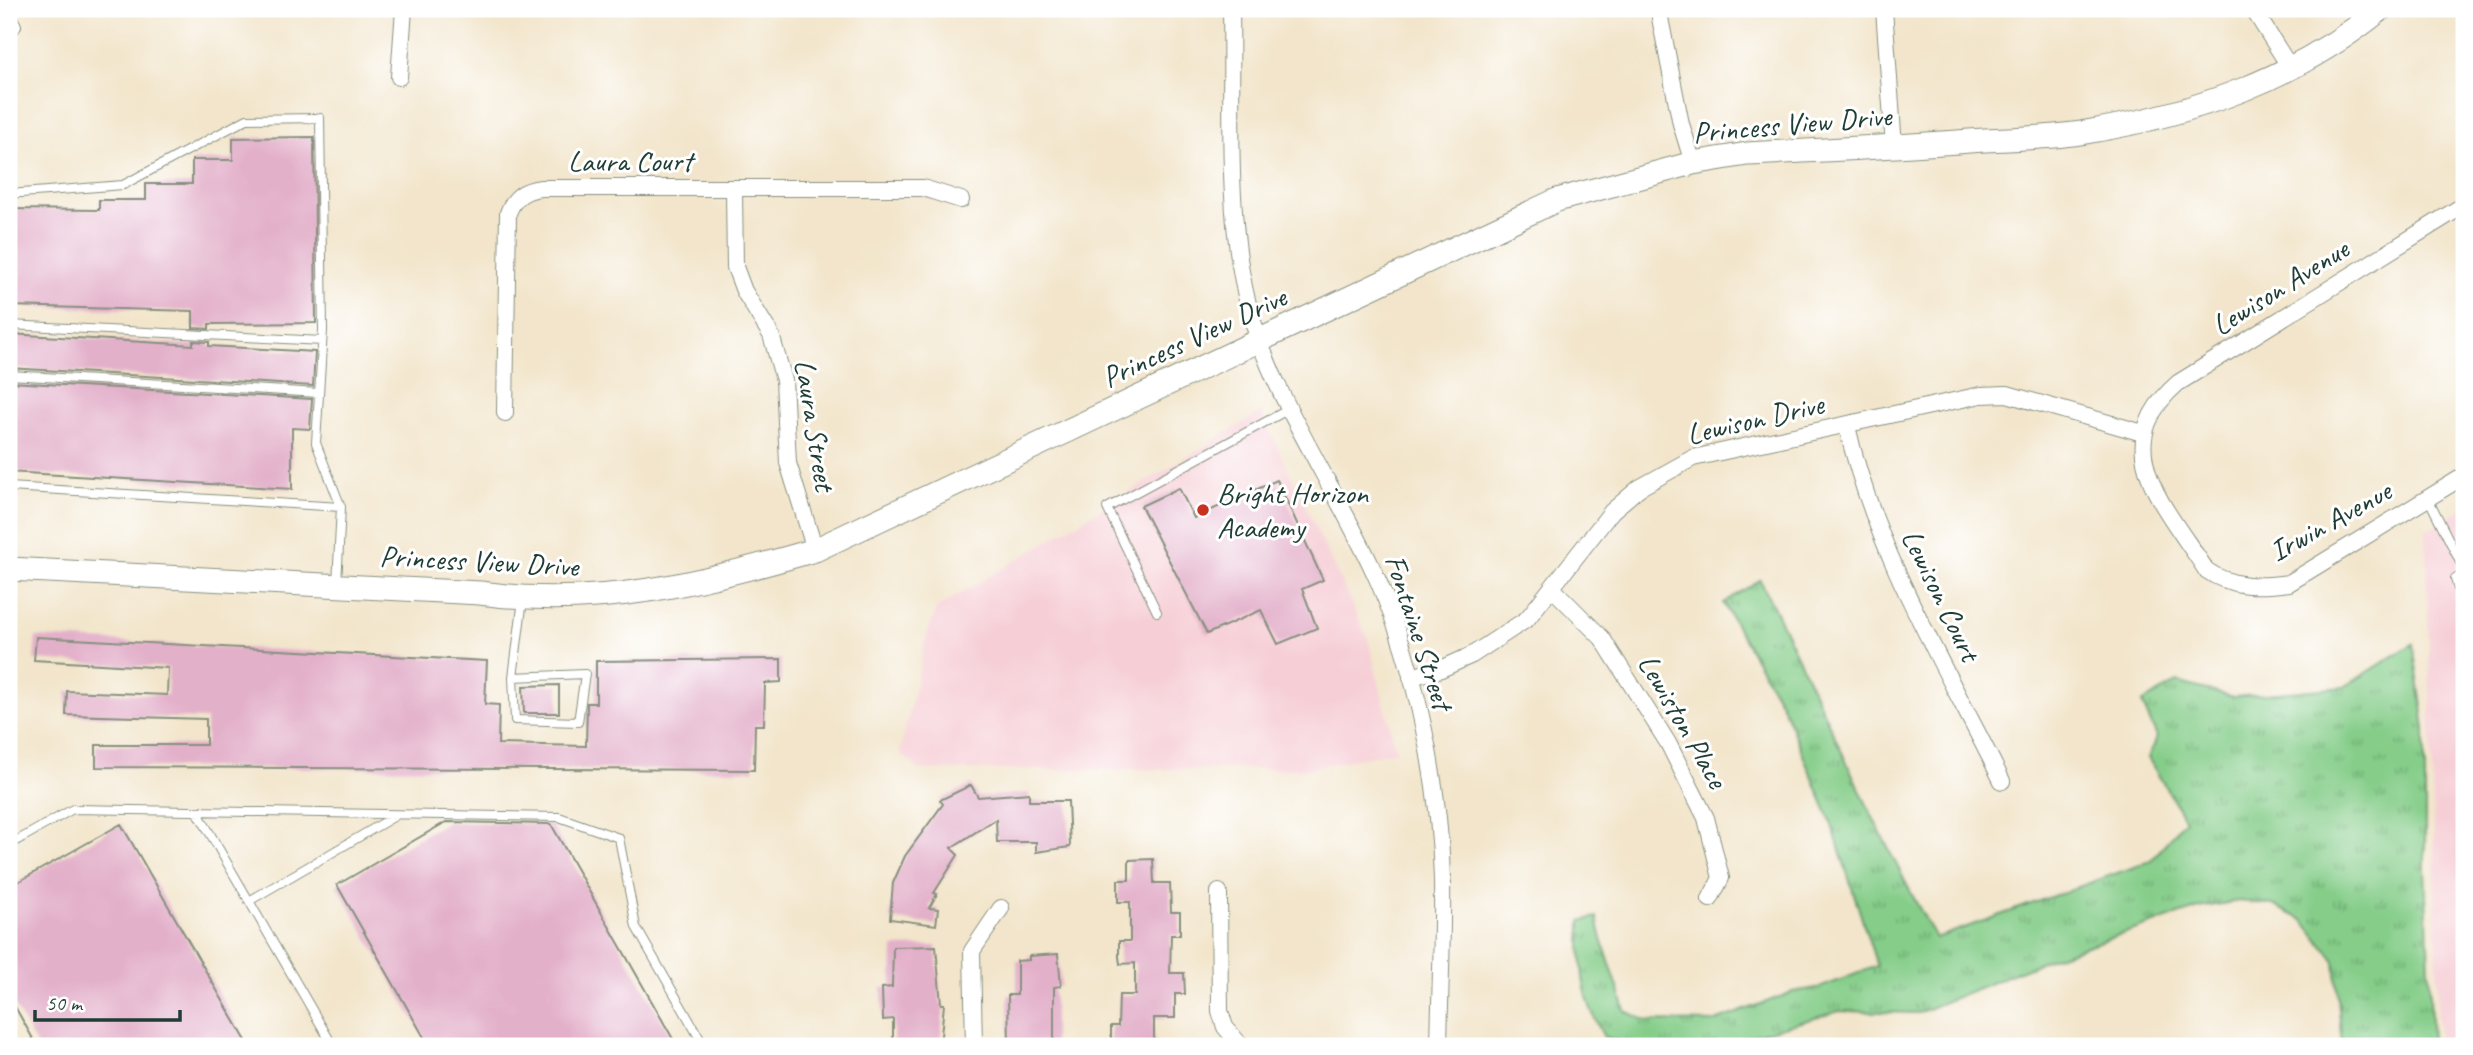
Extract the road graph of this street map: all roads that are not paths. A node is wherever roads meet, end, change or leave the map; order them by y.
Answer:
1 (404, 9) edge
2 (1231, 9) edge
3 (1884, 9) edge
4 (2253, 9) edge
5 (2381, 9) edge
6 (1660, 18) dead end
7 (2291, 69) junction
8 (399, 77) dead end
9 (1894, 147) junction
10 (1693, 163) junction
11 (734, 189) junction
12 (9, 194) edge
13 (961, 200) dead end
14 (2464, 205) edge
15 (9, 326) edge
16 (322, 341) junction
17 (1260, 341) junction
18 (9, 375) edge
19 (319, 393) junction
20 (1290, 408) junction
21 (505, 413) dead end
22 (1847, 426) junction
23 (2143, 432) junction
24 (2464, 476) edge
25 (9, 487) edge
26 (2428, 498) junction
27 (341, 507) junction
28 (815, 550) junction
29 (9, 569) edge
30 (2464, 572) edge
31 (337, 586) junction
32 (1553, 589) junction
33 (523, 599) junction
34 (2464, 608) edge
35 (1157, 612) dead end
36 (513, 677) junction
37 (1411, 677) junction
38 (2003, 781) dead end
39 (197, 811) junction
40 (397, 814) junction
41 (9, 845) edge
42 (1219, 892) dead end
43 (1710, 898) dead end
44 (249, 901) junction
45 (1001, 908) dead end
46 (333, 1046) edge
47 (704, 1046) edge
48 (974, 1046) edge
49 (1241, 1046) edge
50 (1439, 1046) edge

1 - 8 street
2 - 17 street, Fontaine Street
3 - 9 street
4 - 7 street
5 - 7 main road, Princess View Drive
6 - 10 street
7 - 9 main road, Princess View Drive
9 - 10 main road, Princess View Drive
10 - 17 main road, Princess View Drive
11 - 13 street, Laura Court
11 - 21 street, Laura Court
11 - 28 street, Laura Street
12 - 16 lane
14 - 23 street, Lewison Avenue
15 - 16 lane
16 - 19 lane
17 - 20 street, Fontaine Street
17 - 28 main road, Princess View Drive
18 - 19 lane
19 - 27 lane
20 - 35 lane
20 - 37 street, Fontaine Street
22 - 23 street, Lewison Drive
22 - 32 street, Lewison Drive
22 - 38 street, Lewison Court
23 - 26 street, Irwin Avenue
24 - 26 street, Irwin Avenue
25 - 27 lane
26 - 30 lane
27 - 31 lane
28 - 33 main road, Princess View Drive
29 - 31 main road, Princess View Drive
30 - 34 lane
31 - 33 main road, Princess View Drive
32 - 37 street, Lewison Drive
32 - 43 street, Lewiston Place
33 - 36 lane
36 - 36 lane
37 - 50 street, Fontaine Street
39 - 40 lane
39 - 41 lane
39 - 44 lane
40 - 44 lane
40 - 47 lane
42 - 49 street
44 - 46 lane
45 - 48 street

